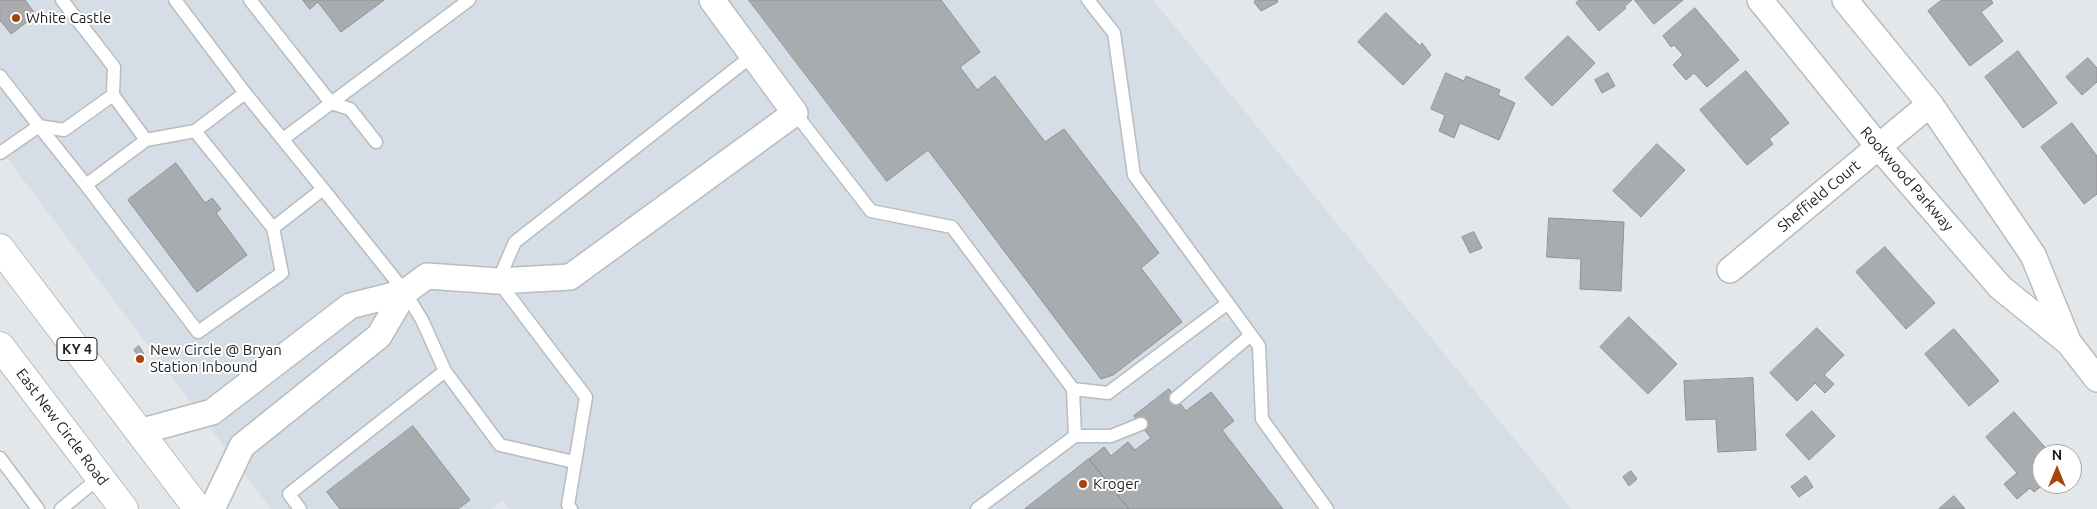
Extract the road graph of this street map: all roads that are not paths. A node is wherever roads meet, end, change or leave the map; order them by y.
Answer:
1 (62, 0) edge
2 (175, 0) edge
3 (250, 0) edge
4 (469, 0) edge
5 (712, 0) edge
6 (1088, 0) edge
7 (1760, 0) edge
8 (1845, 0) edge
9 (753, 55) junction
10 (0, 76) edge
11 (245, 93) junction
12 (113, 96) junction
13 (331, 103) junction
14 (1930, 104) junction
15 (795, 113) junction
16 (39, 126) junction
17 (196, 131) junction
18 (146, 140) junction
19 (283, 140) junction
20 (376, 142) dead end
21 (1878, 146) junction
22 (0, 154) edge
23 (86, 185) junction
24 (323, 189) junction
25 (273, 228) junction
26 (0, 248) edge
27 (1730, 270) dead end
28 (498, 281) junction
29 (405, 292) junction
30 (1228, 303) junction
31 (1251, 334) junction
32 (2069, 343) junction
33 (0, 346) edge
34 (445, 371) junction
35 (2097, 379) edge
36 (1073, 389) junction
37 (1176, 398) dead end
38 (1141, 424) dead end
39 (140, 432) junction
40 (1075, 436) junction
41 (0, 458) edge
42 (574, 462) junction
43 (100, 477) junction
44 (38, 509) edge
45 (60, 509) edge
46 (124, 509) edge
47 (198, 509) edge
48 (212, 509) edge
49 (300, 509) edge
50 (571, 509) edge
51 (977, 509) edge
52 (1327, 509) edge

1 - 12 lane
2 - 11 lane
3 - 13 lane
4 - 13 lane
5 - 9 street
6 - 30 lane
7 - 21 street, Rookwood Parkway
8 - 14 street, Rookwood Parkway
9 - 15 street
9 - 28 lane
10 - 16 lane
11 - 17 lane
11 - 19 lane
12 - 16 lane
12 - 18 lane
13 - 19 lane
13 - 20 lane
14 - 21 street, Sheffield Court
14 - 32 street, Rookwood Parkway
15 - 28 street
15 - 36 lane
16 - 22 lane
16 - 23 lane
17 - 18 lane
17 - 25 lane
18 - 23 lane
19 - 24 lane
21 - 27 street, Sheffield Court
21 - 32 street, Rookwood Parkway
23 - 25 lane
24 - 25 lane
24 - 29 lane
26 - 39 highway, KY 4
28 - 29 street
28 - 42 lane
29 - 34 lane
29 - 39 street
29 - 48 street
30 - 31 lane
30 - 36 lane
31 - 37 lane
31 - 52 lane
32 - 35 street, Rookwood Parkway
33 - 43 highway, East New Circle Road
34 - 42 lane
34 - 49 lane
36 - 40 lane
38 - 40 lane
39 - 47 highway, KY 4
40 - 51 lane
41 - 44 lane
42 - 50 lane
43 - 45 lane
43 - 46 highway, East New Circle Road

